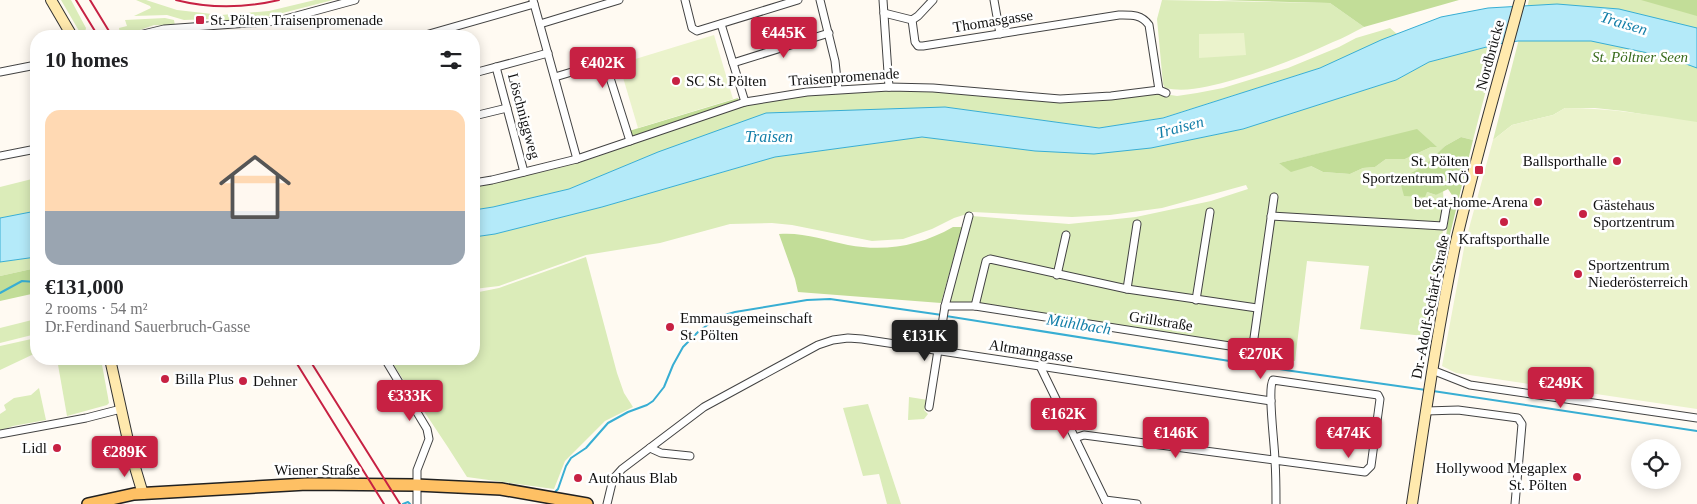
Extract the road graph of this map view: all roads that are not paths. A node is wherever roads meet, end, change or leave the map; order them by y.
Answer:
1 (51, 0) edge
2 (355, 0) edge
3 (619, 0) edge
4 (685, 0) edge
5 (798, 0) edge
6 (820, 0) edge
7 (883, 0) edge
8 (933, 0) edge
9 (994, 0) edge
10 (1520, 0) edge
11 (533, 2) edge
12 (884, 13) junction
13 (912, 20) junction
14 (540, 24) junction
15 (721, 24) junction
16 (68, 30) edge
17 (161, 30) edge
18 (442, 30) edge
19 (829, 34) junction
20 (1000, 34) junction
21 (548, 53) junction
22 (732, 63) junction
23 (30, 66) edge
24 (496, 67) junction
25 (0, 72) edge
26 (480, 72) edge
27 (555, 77) junction
28 (890, 87) junction
29 (838, 89) junction
30 (1163, 91) joint
31 (745, 102) junction
32 (507, 108) junction
33 (480, 115) edge
34 (1488, 117) joint
35 (630, 141) junction
36 (30, 150) edge
37 (0, 156) edge
38 (577, 159) junction
39 (524, 172) junction
40 (480, 182) edge
41 (1274, 197) dead end
42 (1447, 203) dead end
43 (1210, 212) dead end
44 (968, 216) dead end
45 (1271, 216) junction
46 (1137, 224) dead end
47 (1066, 235) dead end
48 (1058, 275) junction
49 (1127, 289) junction
50 (1196, 300) junction
51 (946, 306) junction
52 (975, 306) junction
53 (1257, 308) junction
54 (938, 350) junction
55 (111, 365) edge
56 (389, 365) edge
57 (1040, 366) junction
58 (1432, 370) junction
59 (1271, 402) junction
60 (929, 407) dead end
61 (121, 409) junction
62 (1426, 410) junction
63 (1697, 418) edge
64 (0, 434) edge
65 (1075, 438) junction
66 (650, 448) junction
67 (690, 456) dead end
68 (1275, 461) junction
69 (416, 485) junction
70 (144, 494) junction
71 (1106, 502) edge
72 (88, 504) edge
73 (417, 504) edge
74 (587, 504) edge
75 (608, 504) edge
76 (1138, 504) edge
77 (1276, 504) edge
78 (1412, 504) edge
79 (1514, 504) edge

1 - 16 street
2 - 17 street
3 - 14 street
4 - 15 street
5 - 15 street
6 - 19 street
7 - 12 street
8 - 13 street
9 - 20 street
10 - 34 street, Nordbrücke
11 - 14 street
11 - 18 street
12 - 13 street
12 - 28 street
13 - 20 street, Thomasgasse
14 - 21 street
15 - 22 street
19 - 22 street
19 - 29 street
20 - 30 street, Thomasgasse
21 - 24 street
21 - 27 street
22 - 31 street
23 - 25 street
24 - 26 street
24 - 32 street, Löschniggweg
27 - 35 street
27 - 38 street
28 - 29 street, Traisenpromenade
28 - 30 street, Traisenpromenade
29 - 31 street, Traisenpromenade
31 - 35 street, Traisenpromenade
32 - 33 street
32 - 39 street, Löschniggweg
34 - 58 street, Dr.-Adolf-Schärf-Straße
35 - 38 street, Traisenpromenade
36 - 37 street
38 - 39 street, Traisenpromenade
39 - 40 street, Traisenpromenade
41 - 45 street, Grillstraße
42 - 45 street
43 - 50 street
44 - 51 street
45 - 53 street, Grillstraße
46 - 49 street
47 - 48 street
48 - 49 street
48 - 52 street
49 - 50 street
50 - 53 street
51 - 52 street, Grillstraße
51 - 54 street
52 - 53 street, Grillstraße
54 - 57 street, Altmanngasse
54 - 60 street
54 - 66 street, Altmanngasse
55 - 61 street
56 - 69 street
57 - 59 street, Altmanngasse
57 - 65 street
58 - 62 street, Dr.-Adolf-Schärf-Straße
58 - 63 street
59 - 68 street
59 - 68 street
61 - 64 street
61 - 70 street
62 - 78 street, Dr.-Adolf-Schärf-Straße
62 - 79 street
65 - 68 street
65 - 71 street
66 - 67 street
66 - 75 street, Altmanngasse
68 - 77 street
69 - 70 main road, Wiener Straße
69 - 73 street
69 - 74 main road, Wiener Straße
70 - 72 main road, Wiener Straße
71 - 76 street

